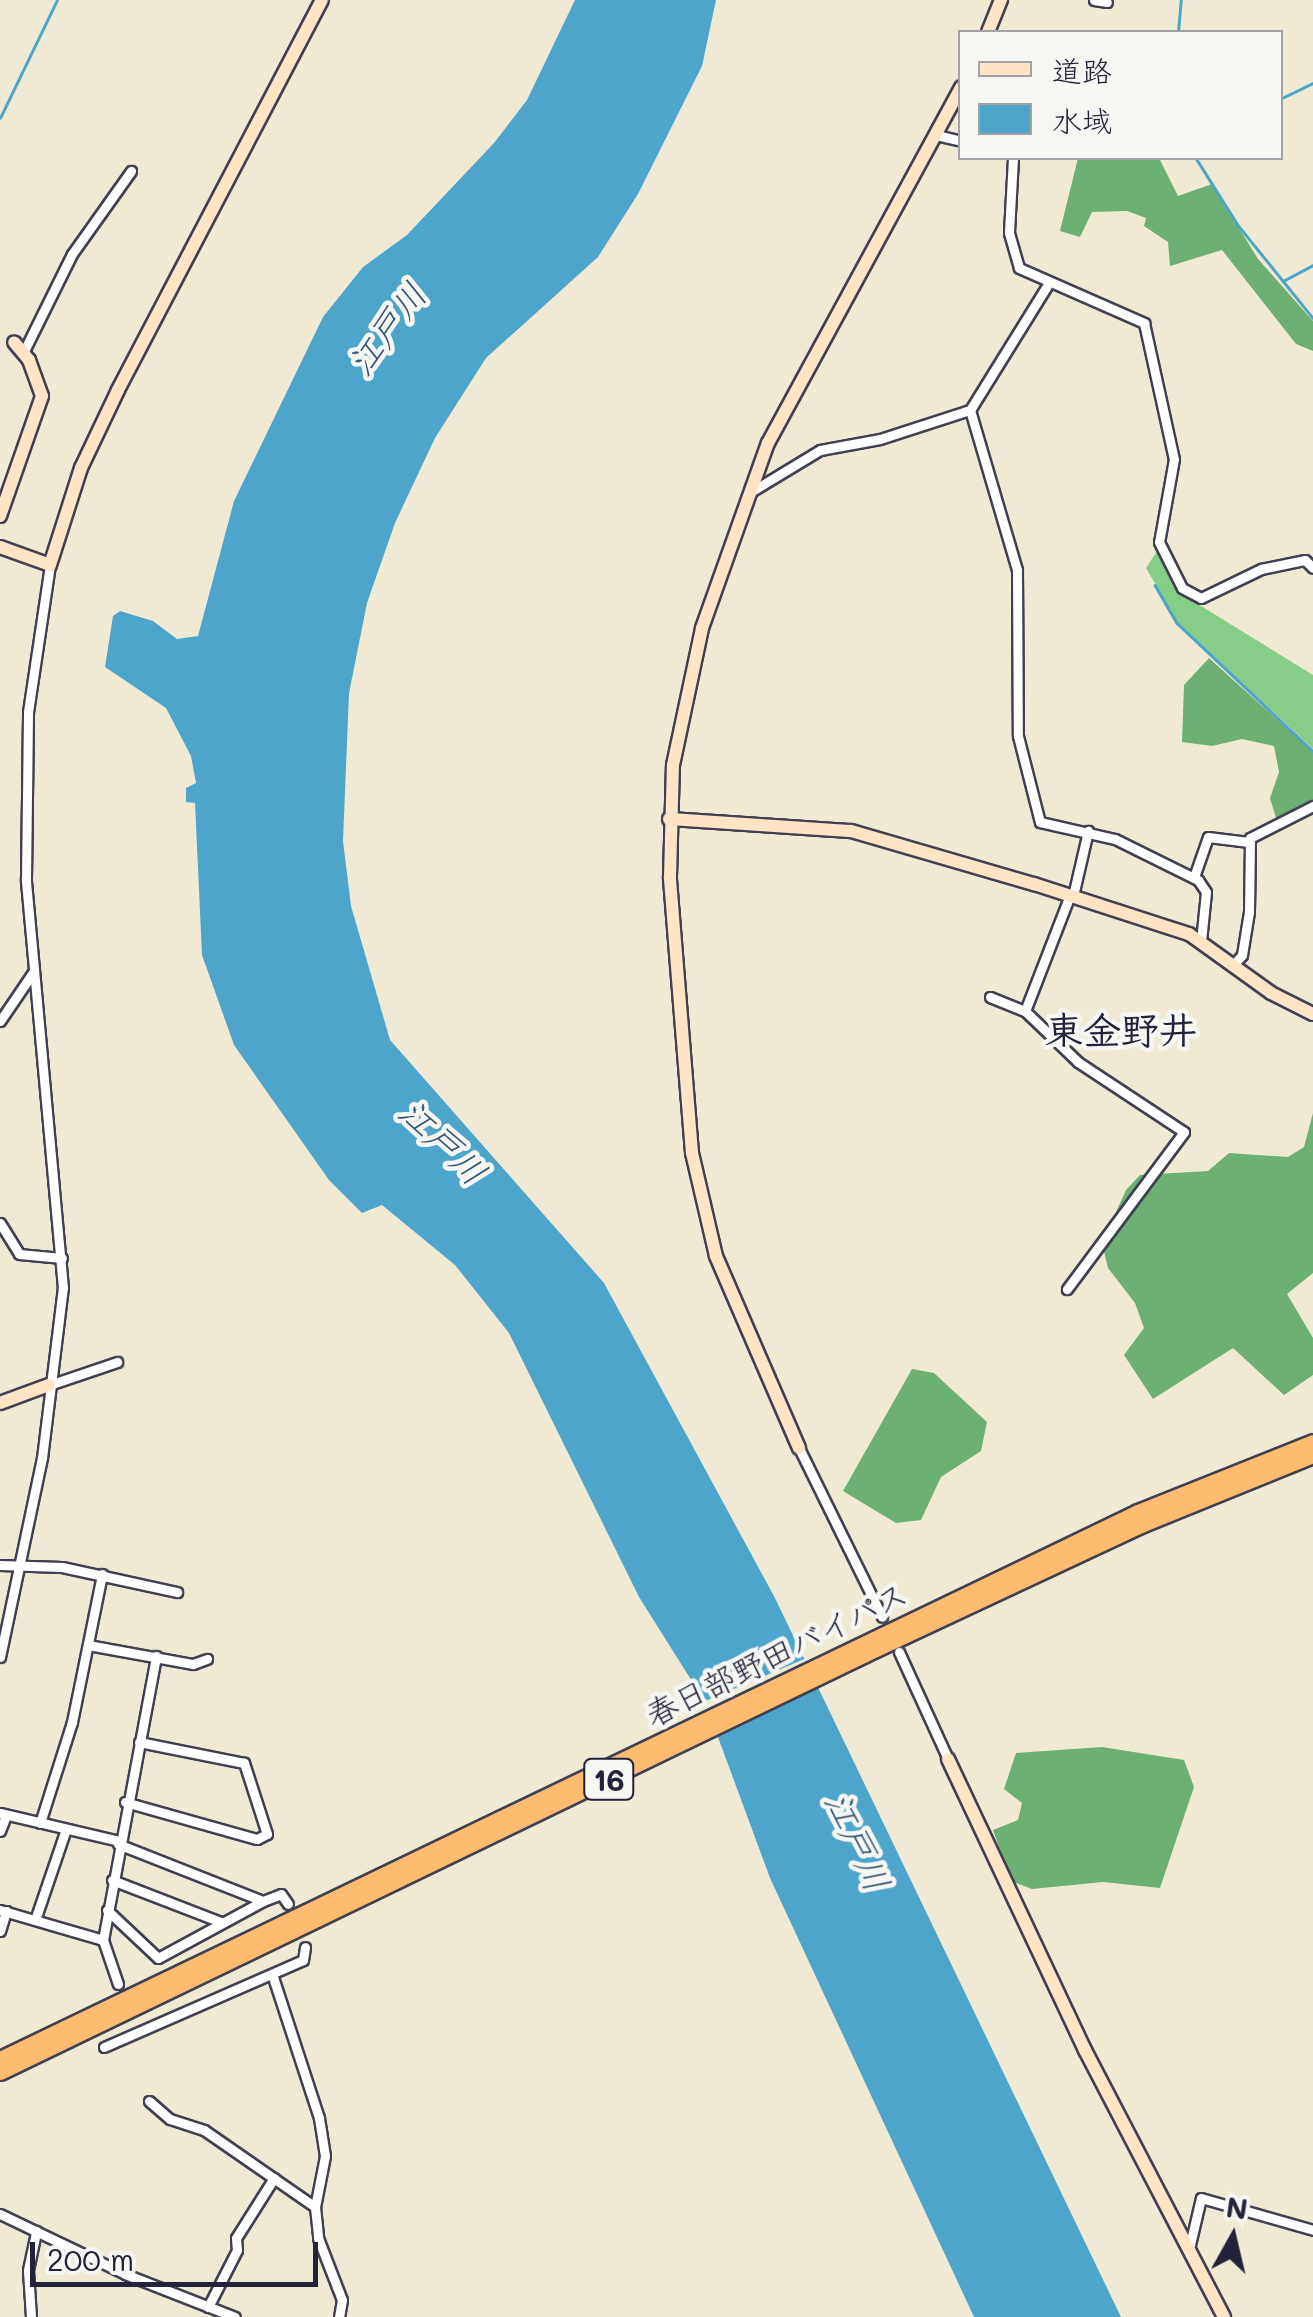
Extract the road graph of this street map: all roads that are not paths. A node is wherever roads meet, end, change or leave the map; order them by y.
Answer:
1 (322, 0) edge
2 (1001, 0) edge
3 (1094, 0) edge
4 (1107, 2) edge
5 (989, 30) edge
6 (958, 91) edge
7 (936, 136) junction
8 (958, 142) edge
9 (1012, 160) edge
10 (131, 171) dead end
11 (1046, 286) junction
12 (12, 344) edge
13 (970, 410) junction
14 (749, 493) junction
15 (0, 516) edge
16 (0, 547) edge
17 (50, 565) junction
18 (1313, 568) edge
19 (1313, 806) edge
20 (669, 819) junction
21 (1088, 830) junction
22 (1250, 842) junction
23 (1194, 878) junction
24 (1072, 896) junction
25 (1201, 941) junction
26 (1234, 964) junction
27 (34, 971) junction
28 (990, 997) dead end
29 (3, 1008) edge
30 (1024, 1011) junction
31 (1313, 1014) edge
32 (0, 1021) edge
33 (0, 1223) edge
34 (62, 1258) junction
35 (1067, 1289) dead end
36 (117, 1362) dead end
37 (49, 1385) junction
38 (0, 1403) edge
39 (1313, 1442) edge
40 (799, 1448) joint
41 (1313, 1455) edge
42 (23, 1563) junction
43 (0, 1565) edge
44 (102, 1574) junction
45 (177, 1592) dead end
46 (882, 1617) dead end
47 (6, 1624) edge
48 (88, 1645) junction
49 (863, 1648) junction
50 (899, 1652) dead end
51 (156, 1656) junction
52 (0, 1657) edge
53 (206, 1659) dead end
54 (139, 1742) junction
55 (948, 1759) joint
56 (125, 1802) junction
57 (3, 1814) edge
58 (40, 1823) junction
59 (66, 1829) junction
60 (0, 1831) edge
61 (118, 1842) junction
62 (112, 1880) junction
63 (350, 1898) junction
64 (263, 1900) junction
65 (288, 1904) dead end
66 (3, 1910) edge
67 (107, 1910) junction
68 (34, 1920) junction
69 (220, 1922) junction
70 (0, 1931) edge
71 (104, 1940) junction
72 (305, 1947) dead end
73 (272, 1974) junction
74 (118, 1984) dead end
75 (104, 2046) dead end
76 (0, 2059) edge
77 (0, 2072) edge
78 (149, 2101) dead end
79 (274, 2178) junction
80 (315, 2208) junction
81 (0, 2214) edge
82 (1313, 2230) edge
83 (36, 2231) junction
84 (1189, 2249) junction
85 (208, 2308) junction
86 (33, 2316) edge
87 (236, 2317) edge
88 (338, 2317) edge
89 (1224, 2317) edge

1 - 17 street
2 - 5 street
3 - 4 street
6 - 7 street
7 - 8 street
7 - 14 street
9 - 11 street
10 - 12 street
11 - 13 street
11 - 18 street
12 - 15 street
13 - 14 street
13 - 21 street
14 - 20 street
16 - 17 street
17 - 27 street
19 - 22 street
20 - 24 street
20 - 40 street
21 - 23 street
21 - 24 street
22 - 23 street
22 - 26 street
23 - 25 street
24 - 25 street
24 - 30 street
25 - 26 street
26 - 31 street
27 - 29 street
27 - 34 street
28 - 30 street
29 - 32 street
30 - 35 street
33 - 34 street
34 - 37 street
36 - 37 street
37 - 38 street
37 - 42 street
39 - 49 highway, 春日部野田バイパス / 16
40 - 46 street
41 - 49 highway, 春日部野田バイパス / 16
42 - 43 street
42 - 44 street
42 - 47 street
44 - 45 street
44 - 48 street
47 - 52 street
48 - 51 street
48 - 58 street
49 - 63 highway, 春日部野田バイパス / 16
50 - 55 street
51 - 53 street
51 - 54 street
54 - 56 street
54 - 56 street
55 - 84 street
56 - 61 street
57 - 58 street
57 - 60 street
58 - 59 street
59 - 61 street
59 - 68 street
61 - 62 street
61 - 64 street
62 - 67 street
62 - 69 street
63 - 76 highway, 春日部野田バイパス / 16
63 - 77 highway, 春日部野田バイパス / 16
64 - 65 street
64 - 69 street
66 - 68 street
66 - 70 street
67 - 69 street
67 - 71 street
68 - 71 street
71 - 74 street
72 - 73 street
73 - 75 street
73 - 80 street
78 - 79 street
79 - 80 street
79 - 85 street
80 - 88 street
81 - 83 street
82 - 84 street
83 - 85 street
83 - 86 street
84 - 89 street
85 - 87 street

